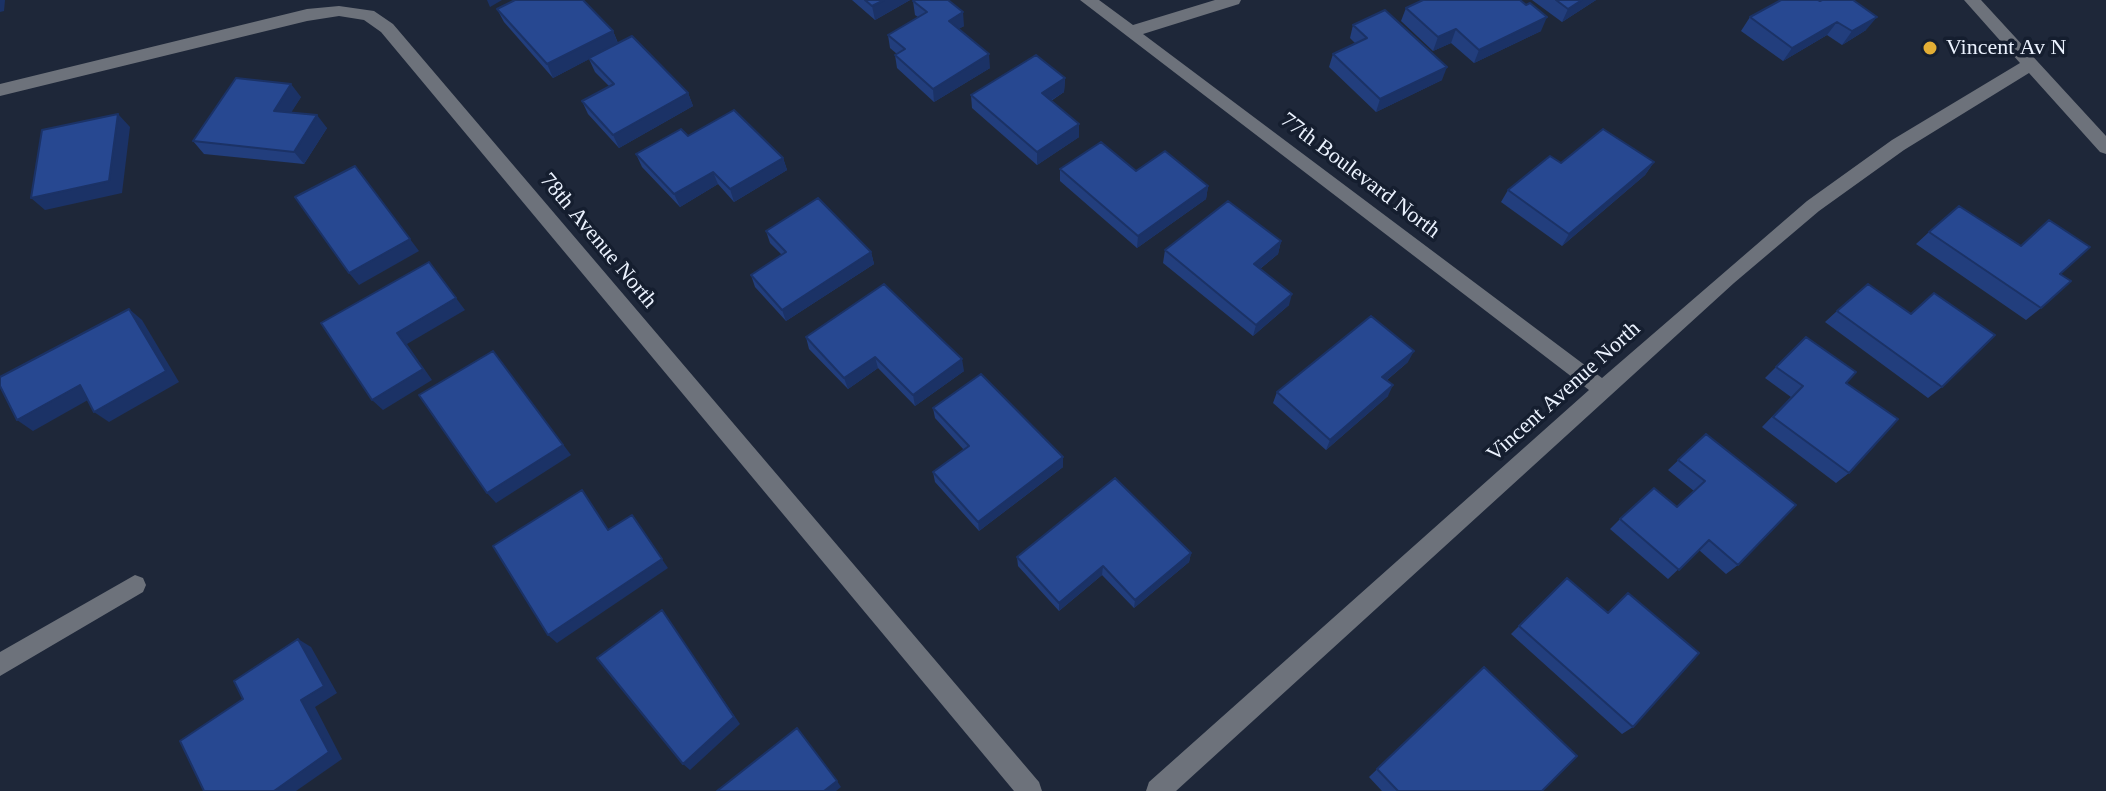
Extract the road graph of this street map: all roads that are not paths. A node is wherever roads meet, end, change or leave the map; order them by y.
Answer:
1 (1088, 0) edge
2 (1233, 0) edge
3 (1972, 0) edge
4 (1130, 32) junction
5 (2030, 65) junction
6 (0, 90) edge
7 (2106, 147) edge
8 (1603, 390) junction
9 (135, 585) dead end
10 (0, 665) edge
11 (1030, 791) edge
12 (1158, 791) edge

1 - 4 street, 77th Boulevard North
2 - 4 street
3 - 5 street
4 - 8 street, 77th Boulevard North
5 - 7 street
5 - 8 street, Vincent Avenue North
6 - 11 street, 78th Avenue North
8 - 12 street, Vincent Avenue North
9 - 10 street

